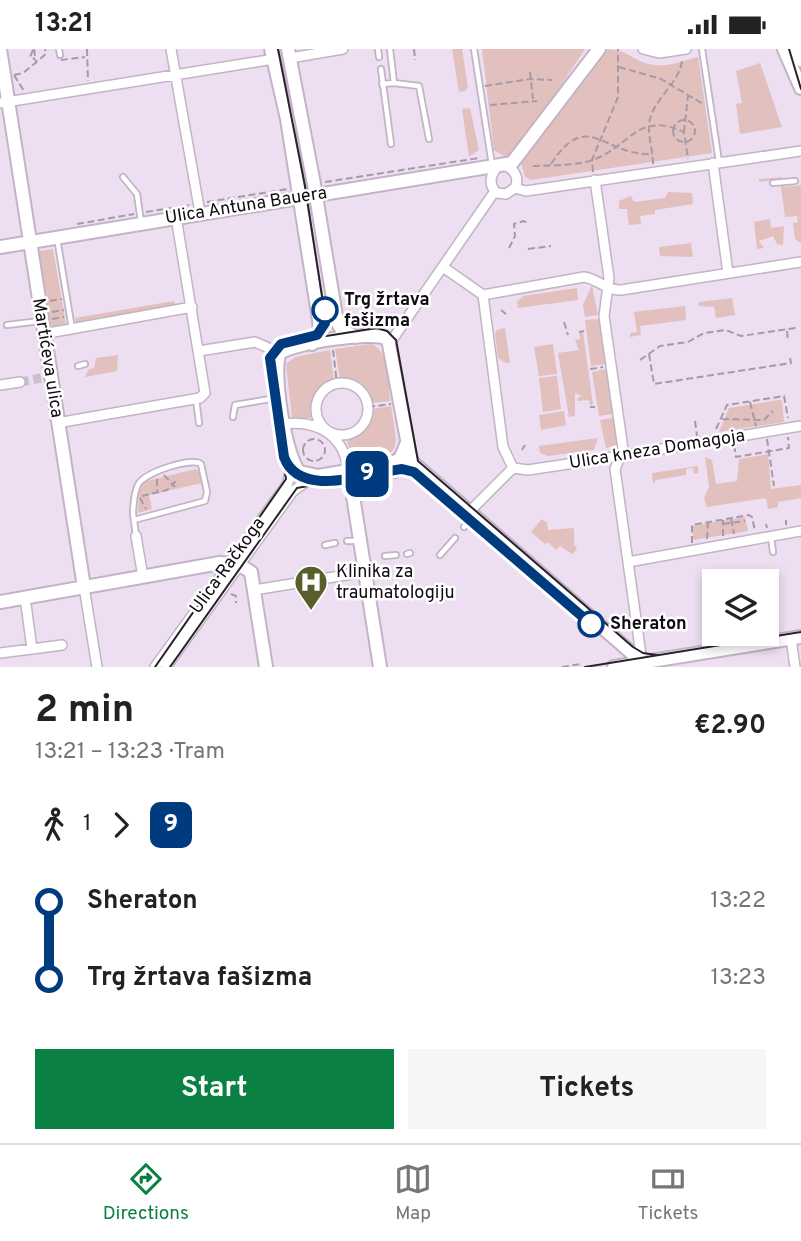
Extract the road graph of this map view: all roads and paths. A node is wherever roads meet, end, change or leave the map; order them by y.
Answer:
1 (1, 49) edge
2 (45, 49) edge
3 (171, 49) edge
4 (343, 49) edge
5 (378, 49) edge
6 (390, 49) edge
7 (414, 49) edge
8 (474, 49) edge
9 (592, 49) edge
10 (599, 49) edge
11 (618, 49) edge
12 (643, 49) edge
13 (702, 49) edge
14 (784, 49) edge
15 (797, 49) edge
16 (88, 50) edge
17 (60, 52) edge
18 (682, 52) edge
19 (289, 53) edge
20 (273, 54) edge
21 (87, 57) junction
22 (379, 57) dead end
23 (35, 59) dead end
24 (415, 60) dead end
25 (801, 60) edge
26 (36, 64) junction
27 (618, 66) junction
28 (381, 69) dead end
29 (582, 69) junction
30 (530, 72) dead end
31 (175, 74) junction
32 (530, 79) junction
33 (552, 80) dead end
34 (88, 82) dead end
35 (394, 83) junction
36 (671, 83) junction
37 (382, 84) junction
38 (484, 86) dead end
39 (801, 88) edge
40 (25, 92) dead end
41 (688, 95) junction
42 (533, 99) junction
43 (537, 101) dead end
44 (4, 102) edge
45 (487, 105) dead end
46 (707, 106) dead end
47 (687, 121) junction
48 (649, 124) junction
49 (674, 127) junction
50 (684, 132) junction
51 (600, 138) junction
52 (429, 139) dead end
53 (686, 142) junction
54 (391, 144) dead end
55 (615, 148) junction
56 (801, 151) edge
57 (653, 155) junction
58 (517, 159) junction
59 (592, 160) junction
60 (688, 160) dead end
61 (495, 163) junction
62 (716, 163) junction
63 (551, 165) junction
64 (653, 165) dead end
65 (533, 166) dead end
66 (123, 177) dead end
67 (594, 177) junction
68 (795, 181) dead end
69 (516, 183) junction
70 (773, 183) dead end
71 (317, 189) junction
72 (495, 191) junction
73 (295, 193) junction
74 (199, 207) junction
75 (140, 218) junction
76 (176, 218) junction
77 (529, 224) dead end
78 (73, 225) dead end
79 (57, 237) junction
80 (29, 242) junction
81 (551, 246) dead end
82 (0, 247) edge
83 (509, 248) dead end
84 (528, 249) dead end
85 (801, 263) edge
86 (443, 267) junction
87 (608, 267) junction
88 (728, 273) junction
89 (594, 279) junction
90 (607, 288) junction
91 (482, 295) junction
92 (63, 299) dead end
93 (46, 302) dead end
94 (192, 307) junction
95 (65, 310) dead end
96 (501, 310) dead end
97 (506, 314) dead end
98 (66, 317) dead end
99 (46, 318) junction
100 (564, 322) dead end
101 (7, 325) dead end
102 (796, 328) dead end
103 (72, 329) junction
104 (786, 329) junction
105 (579, 331) dead end
106 (584, 331) dead end
107 (43, 334) junction
108 (568, 335) dead end
109 (356, 337) junction
110 (671, 338) dead end
111 (788, 341) dead end
112 (390, 342) junction
113 (312, 344) junction
114 (672, 344) junction
115 (332, 347) dead end
116 (199, 351) junction
117 (280, 353) junction
118 (649, 354) junction
119 (790, 358) dead end
120 (640, 361) dead end
121 (85, 364) dead end
122 (612, 365) junction
123 (78, 366) dead end
124 (590, 369) dead end
125 (20, 382) tunnel mouth
126 (337, 384) junction
127 (0, 385) edge
128 (204, 395) junction
129 (281, 397) junction
130 (750, 401) junction
131 (394, 403) dead end
132 (368, 407) junction
133 (590, 407) dead end
134 (595, 407) dead end
135 (772, 411) dead end
136 (233, 417) dead end
137 (788, 418) dead end
138 (721, 419) junction
139 (695, 421) dead end
140 (755, 421) junction
141 (57, 423) junction
142 (199, 423) dead end
143 (285, 424) junction
144 (801, 426) edge
145 (756, 427) dead end
146 (716, 429) dead end
147 (788, 436) dead end
148 (323, 437) junction
149 (697, 437) dead end
150 (767, 439) dead end
151 (406, 445) junction
152 (525, 445) dead end
153 (734, 445) dead end
154 (522, 450) dead end
155 (769, 452) junction
156 (619, 456) junction
157 (309, 460) junction
158 (291, 462) junction
159 (306, 463) dead end
160 (513, 468) junction
161 (162, 469) junction
162 (346, 471) junction
163 (155, 472) junction
164 (411, 474) dead end
165 (315, 476) junction
166 (171, 482) junction
167 (357, 484) dead end
168 (774, 486) dead end
169 (175, 487) dead end
170 (157, 492) junction
171 (137, 498) junction
172 (146, 509) dead end
173 (472, 514) junction
174 (731, 518) junction
175 (723, 519) junction
176 (134, 520) junction
177 (786, 520) dead end
178 (745, 521) dead end
179 (708, 522) junction
180 (732, 523) junction
181 (723, 524) junction
182 (786, 524) dead end
183 (464, 527) dead end
184 (768, 529) junction
185 (801, 531) edge
186 (734, 535) dead end
187 (136, 536) joint
188 (723, 537) dead end
189 (455, 538) dead end
190 (756, 539) junction
191 (707, 540) dead end
192 (335, 543) dead end
193 (324, 545) dead end
194 (693, 550) junction
195 (773, 552) dead end
196 (396, 555) dead end
197 (440, 555) dead end
198 (384, 556) dead end
199 (628, 562) junction
200 (366, 563) junction
201 (235, 564) junction
202 (143, 577) junction
203 (84, 587) junction
204 (254, 590) junction
205 (231, 594) dead end
206 (9, 603) edge
207 (236, 603) dead end
208 (626, 613) dead end
209 (609, 621) dead end
210 (796, 637) edge
211 (62, 645) dead end
212 (32, 649) junction
213 (0, 653) edge
214 (580, 664) dead end
215 (642, 665) edge
216 (97, 667) edge
217 (155, 667) edge
218 (166, 667) edge
219 (266, 667) edge
220 (380, 667) edge
221 (562, 667) edge
222 (614, 667) edge
223 (795, 667) edge

1 - 44 main road, Martićeva ulica
2 - 26 path
3 - 31 street
4 - 19 street
5 - 22 lane
6 - 35 lane
7 - 24 path
8 - 61 lane
9 - 29 main road
10 - 29 main road
11 - 27 path
12 - 18 street
13 - 62 lane
14 - 39 main road
15 - 25 main road
16 - 21 path
17 - 21 path
18 - 36 path
19 - 71 main road
20 - 31 street
20 - 73 main road
21 - 34 path
23 - 26 path
26 - 40 path
27 - 36 path
27 - 51 path
28 - 37 lane
29 - 58 main road
30 - 32 path
31 - 44 street
31 - 74 street
32 - 33 path
32 - 38 path
32 - 42 path
35 - 37 lane
35 - 52 lane
36 - 41 path
36 - 48 path
37 - 54 lane
41 - 46 path
41 - 47 path
42 - 43 path
42 - 45 path
44 - 80 main road, Martićeva ulica
47 - 49 path
47 - 50 path
47 - 53 path
48 - 49 path
48 - 55 path
48 - 57 path
49 - 50 path
49 - 53 path
50 - 53 path
51 - 55 path
51 - 59 path
51 - 63 path
53 - 60 path
55 - 57 path
55 - 59 path
56 - 62 street
57 - 64 path
58 - 61 main road, Ulica Antuna Bauera
58 - 69 street
59 - 63 path
59 - 67 path
61 - 69 street
61 - 71 main road, Ulica Antuna Bauera
61 - 71 path
61 - 72 street
62 - 67 street
62 - 88 street
63 - 65 path
66 - 75 lane
67 - 69 street
67 - 87 street
68 - 70 lane
69 - 72 street
71 - 73 main road, Ulica Antuna Bauera
71 - 109 main road
72 - 86 street
73 - 74 main road, Ulica Antuna Bauera
73 - 74 path
73 - 113 main road
74 - 75 path
74 - 76 main road, Ulica Antuna Bauera
75 - 76 main road, Ulica Antuna Bauera
75 - 78 path
75 - 79 main road, Ulica Antuna Bauera
76 - 94 street
77 - 83 path
79 - 80 main road, Ulica Antuna Bauera
79 - 103 lane, Martićeva ulica
80 - 82 main road, Ulica Antuna Bauera
80 - 99 main road, Martićeva ulica
81 - 84 path
85 - 88 street
86 - 91 street
86 - 112 street
87 - 89 street
87 - 90 street
88 - 90 street
89 - 90 street
89 - 91 street
90 - 122 street
91 - 160 street
92 - 93 path
94 - 103 street
94 - 116 street
95 - 99 path
96 - 97 path
98 - 99 path
99 - 101 lane
99 - 107 main road, Martićeva ulica
100 - 108 path
102 - 104 path
103 - 107 street
104 - 111 path
104 - 114 path
105 - 106 path
107 - 141 main road, Martićeva ulica
109 - 112 main road
109 - 113 main road
110 - 114 path
112 - 151 main road
113 - 117 main road
114 - 118 path
115 - 126 path
116 - 117 street
116 - 128 street
117 - 129 main road
118 - 119 path
118 - 120 path
121 - 123 lane
122 - 124 path
122 - 156 street
125 - 127 street
126 - 132 street
126 - 148 street
128 - 141 street
128 - 142 lane
129 - 136 lane
129 - 143 main road
130 - 137 path
130 - 138 path
130 - 140 path
131 - 132 path
132 - 148 street
133 - 134 path
135 - 140 path
138 - 140 path
138 - 146 path
139 - 149 path
140 - 145 path
141 - 203 main road, Martićeva ulica
143 - 148 street
143 - 158 main road
144 - 156 street, Ulica kneza Domagoja
147 - 155 path
148 - 157 path
148 - 157 path
148 - 162 street
150 - 155 path
151 - 162 main road
151 - 173 main road
152 - 154 path
153 - 155 path
155 - 168 path
156 - 160 street, Ulica kneza Domagoja
156 - 199 street
157 - 159 path
158 - 165 main road
158 - 201 street, Ulica Račkoga
160 - 173 street
161 - 163 lane
161 - 166 path
161 - 176 lane
162 - 165 main road
162 - 200 main road
163 - 170 path
163 - 171 lane
164 - 167 path
165 - 201 street, Ulica Račkoga
166 - 169 path
166 - 170 path
170 - 171 path
171 - 172 path
171 - 176 lane
173 - 183 lane
173 - 215 main road
174 - 175 path
174 - 180 path
174 - 190 path
175 - 179 path
175 - 181 path
176 - 187 lane
177 - 182 path
178 - 180 path
179 - 191 path
179 - 194 path
180 - 181 path
180 - 186 path
181 - 188 path
184 - 185 street
184 - 190 street
184 - 195 lane
187 - 202 street
189 - 197 lane
190 - 194 street
192 - 193 lane
194 - 199 street
196 - 198 lane
199 - 215 street
200 - 204 street
200 - 220 main road
201 - 202 main road
201 - 204 main road
201 - 217 street, Ulica Račkoga
201 - 218 street, Ulica Račkoga
202 - 203 main road
203 - 206 main road
203 - 216 street, Martićeva ulica
204 - 219 main road
205 - 207 path
206 - 212 street
208 - 209 path
210 - 215 main road
210 - 223 street
211 - 212 street
212 - 213 street
214 - 221 path
215 - 222 main road

